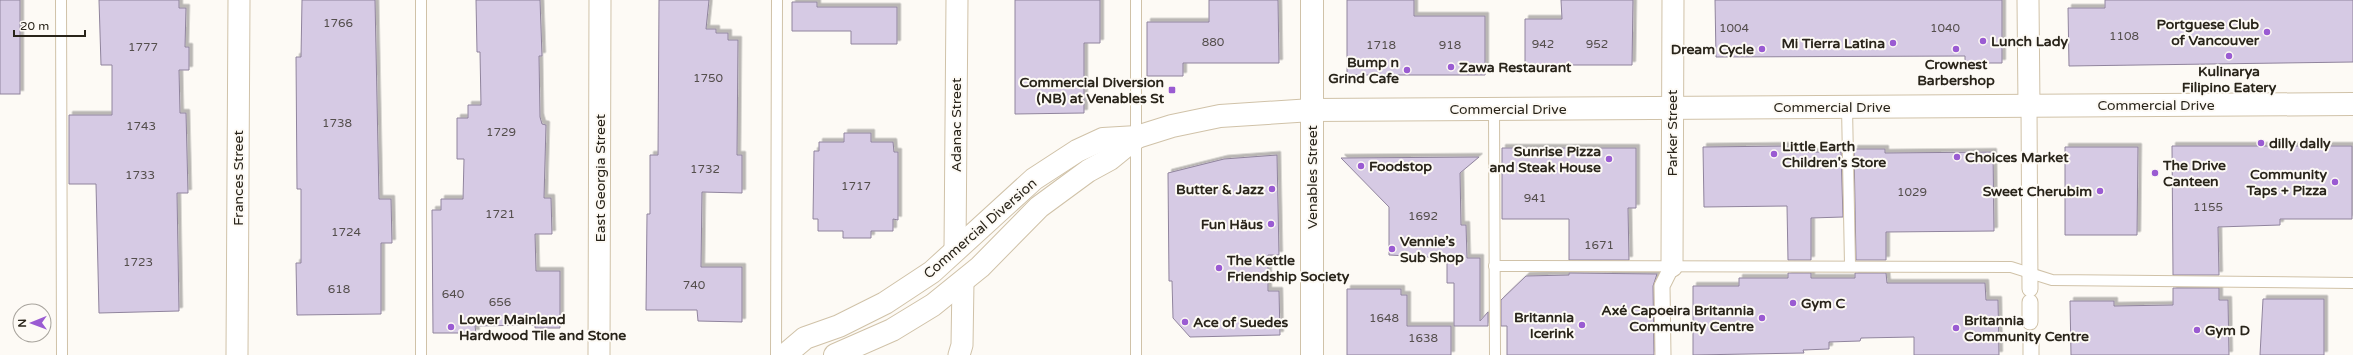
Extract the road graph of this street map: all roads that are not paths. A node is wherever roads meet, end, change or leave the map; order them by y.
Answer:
1 (61, 0) edge
2 (239, 0) edge
3 (421, 0) edge
4 (600, 0) edge
5 (777, 0) edge
6 (957, 0) edge
7 (1136, 0) edge
8 (1312, 0) edge
9 (1673, 0) edge
10 (2028, 0) edge
11 (2353, 104) edge
12 (2029, 106) junction
13 (1847, 107) junction
14 (1673, 108) junction
15 (1494, 109) junction
16 (1312, 110) junction
17 (1137, 137) junction
18 (956, 250) junction
19 (1850, 265) junction
20 (1494, 266) junction
21 (1672, 266) junction
22 (2030, 273) junction
23 (963, 282) junction
24 (2353, 284) edge
25 (2030, 322) dead end
26 (2031, 340) dead end
27 (62, 355) edge
28 (237, 355) edge
29 (421, 355) edge
30 (599, 355) edge
31 (776, 355) edge
32 (785, 355) edge
33 (835, 355) edge
34 (959, 355) edge
35 (1136, 355) edge
36 (1312, 355) edge
37 (1495, 355) edge
38 (1662, 355) edge
39 (2031, 355) edge

1 - 27 lane
2 - 28 street, Frances Street
3 - 29 lane
4 - 30 street, East Georgia Street
5 - 31 lane
6 - 18 street, Adanac Street
7 - 17 lane
8 - 16 street, Venables Street
9 - 14 street, Parker Street
10 - 12 street
11 - 12 street, Commercial Drive
12 - 13 street, Commercial Drive
12 - 22 street
13 - 14 street, Commercial Drive
13 - 19 lane
14 - 15 street, Commercial Drive
14 - 21 street, Parker Street
15 - 16 street, Commercial Drive
15 - 20 lane
16 - 17 street, Commercial Diversion
16 - 36 street, Venables Street
17 - 18 street, Commercial Diversion
17 - 23 street, Commercial Diversion
17 - 35 lane
18 - 32 street, Commercial Diversion
19 - 21 lane
19 - 22 lane
20 - 21 lane
20 - 37 lane
21 - 38 street
22 - 24 lane
22 - 25 street
23 - 33 street, Commercial Diversion
23 - 34 street
26 - 39 street

